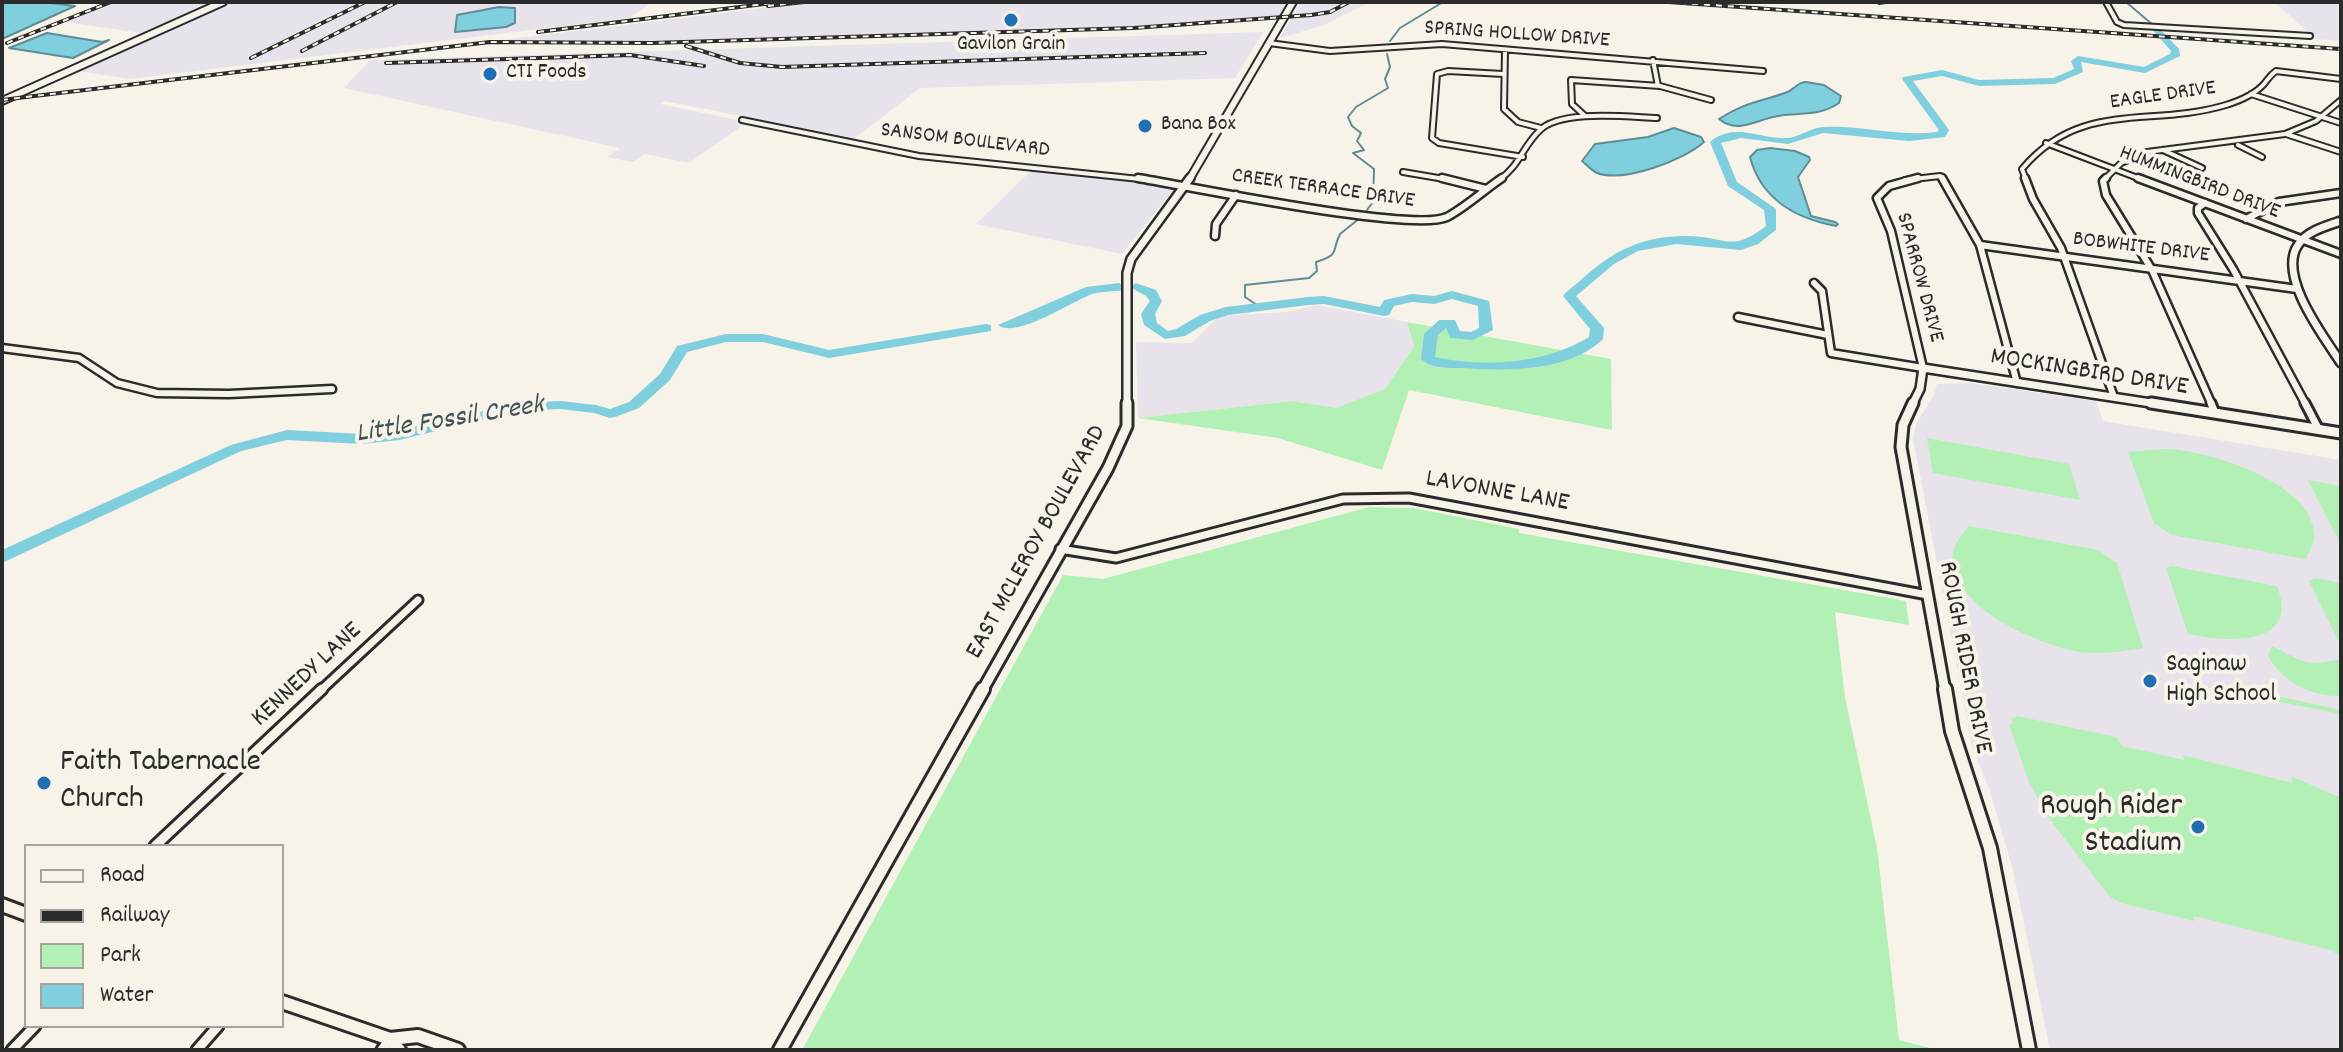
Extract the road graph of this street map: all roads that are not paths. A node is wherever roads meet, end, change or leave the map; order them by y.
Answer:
1 (223, 2) edge
2 (1293, 2) edge
3 (2106, 2) edge
4 (2310, 36) dead end
5 (1269, 43) junction
6 (1505, 50) junction
7 (1653, 60) junction
8 (1763, 71) dead end
9 (1503, 74) junction
10 (2341, 79) edge
11 (1658, 86) junction
12 (2251, 94) junction
13 (1711, 100) dead end
14 (2341, 100) edge
15 (2, 101) edge
16 (1585, 116) junction
17 (2323, 117) junction
18 (1657, 118) dead end
19 (742, 120) dead end
20 (2341, 123) edge
21 (1541, 128) junction
22 (2286, 133) junction
23 (2046, 143) junction
24 (2236, 144) junction
25 (2161, 149) junction
26 (2341, 152) edge
27 (1523, 157) junction
28 (2262, 157) dead end
29 (2202, 168) dead end
30 (2114, 169) junction
31 (1403, 172) dead end
32 (1185, 186) junction
33 (1486, 189) junction
34 (2341, 193) edge
35 (1236, 195) junction
36 (2205, 203) junction
37 (2246, 219) junction
38 (2341, 221) edge
39 (1215, 236) dead end
40 (2300, 239) junction
41 (1980, 245) junction
42 (2341, 254) edge
43 (2065, 257) junction
44 (2152, 270) junction
45 (2240, 280) junction
46 (1814, 283) dead end
47 (2297, 289) junction
48 (1738, 317) dead end
49 (1828, 335) junction
50 (2, 348) edge
51 (2341, 363) edge
52 (1923, 368) junction
53 (2017, 383) junction
54 (332, 389) dead end
55 (2114, 397) junction
56 (2215, 413) junction
57 (2319, 430) junction
58 (2341, 433) edge
59 (1060, 549) junction
60 (1928, 595) junction
61 (418, 600) dead end
62 (157, 844) edge
63 (2, 905) edge
64 (24, 913) edge
65 (284, 1003) edge
66 (33, 1028) edge
67 (216, 1028) edge
68 (390, 1046) edge
69 (12, 1050) edge
70 (197, 1050) edge
71 (458, 1050) edge
72 (780, 1050) edge
73 (2029, 1050) edge

1 - 15 main road
2 - 5 main road, EAST MCLEROY BOULEVARD
3 - 4 street
5 - 6 street, SPRING HOLLOW DRIVE
5 - 32 main road, EAST MCLEROY BOULEVARD
6 - 7 street, SPRING HOLLOW DRIVE
6 - 9 street
7 - 8 street, SPRING HOLLOW DRIVE
7 - 11 street
9 - 21 street
9 - 27 street
10 - 12 street, EAGLE DRIVE
11 - 13 street
11 - 16 street
12 - 17 street
12 - 23 street, EAGLE DRIVE
14 - 17 street
16 - 18 street
16 - 21 street
17 - 20 street
17 - 22 street
19 - 32 street, SANSOM BOULEVARD
21 - 27 street, CREEK TERRACE DRIVE
22 - 24 street
22 - 26 street
23 - 30 street, HUMMINGBIRD DRIVE
23 - 43 street
24 - 25 street
24 - 28 street
25 - 29 street
25 - 30 street
27 - 33 street, CREEK TERRACE DRIVE
30 - 36 street, HUMMINGBIRD DRIVE
30 - 44 street
31 - 33 street
32 - 35 street, CREEK TERRACE DRIVE
32 - 59 main road, EAST MCLEROY BOULEVARD
33 - 35 street, CREEK TERRACE DRIVE
34 - 37 street
35 - 39 street
36 - 37 street, HUMMINGBIRD DRIVE
36 - 45 street
37 - 40 street, HUMMINGBIRD DRIVE
38 - 40 main road
40 - 42 street, HUMMINGBIRD DRIVE
40 - 47 main road
41 - 43 street, BOBWHITE DRIVE
41 - 52 street, SPARROW DRIVE
41 - 53 street
43 - 44 street, BOBWHITE DRIVE
43 - 55 street
44 - 45 street, BOBWHITE DRIVE
44 - 56 street
45 - 47 street, BOBWHITE DRIVE
45 - 57 street
46 - 49 street
47 - 51 main road
48 - 49 street
49 - 52 street, MOCKINGBIRD DRIVE
50 - 54 street
52 - 53 main road, MOCKINGBIRD DRIVE
52 - 60 main road, ROUGH RIDER DRIVE
53 - 55 main road, MOCKINGBIRD DRIVE
55 - 56 main road, MOCKINGBIRD DRIVE
56 - 57 main road, MOCKINGBIRD DRIVE
57 - 58 main road, MOCKINGBIRD DRIVE
59 - 60 street, LAVONNE LANE
59 - 72 main road, EAST MCLEROY BOULEVARD
60 - 73 main road, ROUGH RIDER DRIVE
61 - 62 street, KENNEDY LANE
63 - 64 main road
65 - 68 main road
66 - 69 street
67 - 70 street
68 - 71 main road

